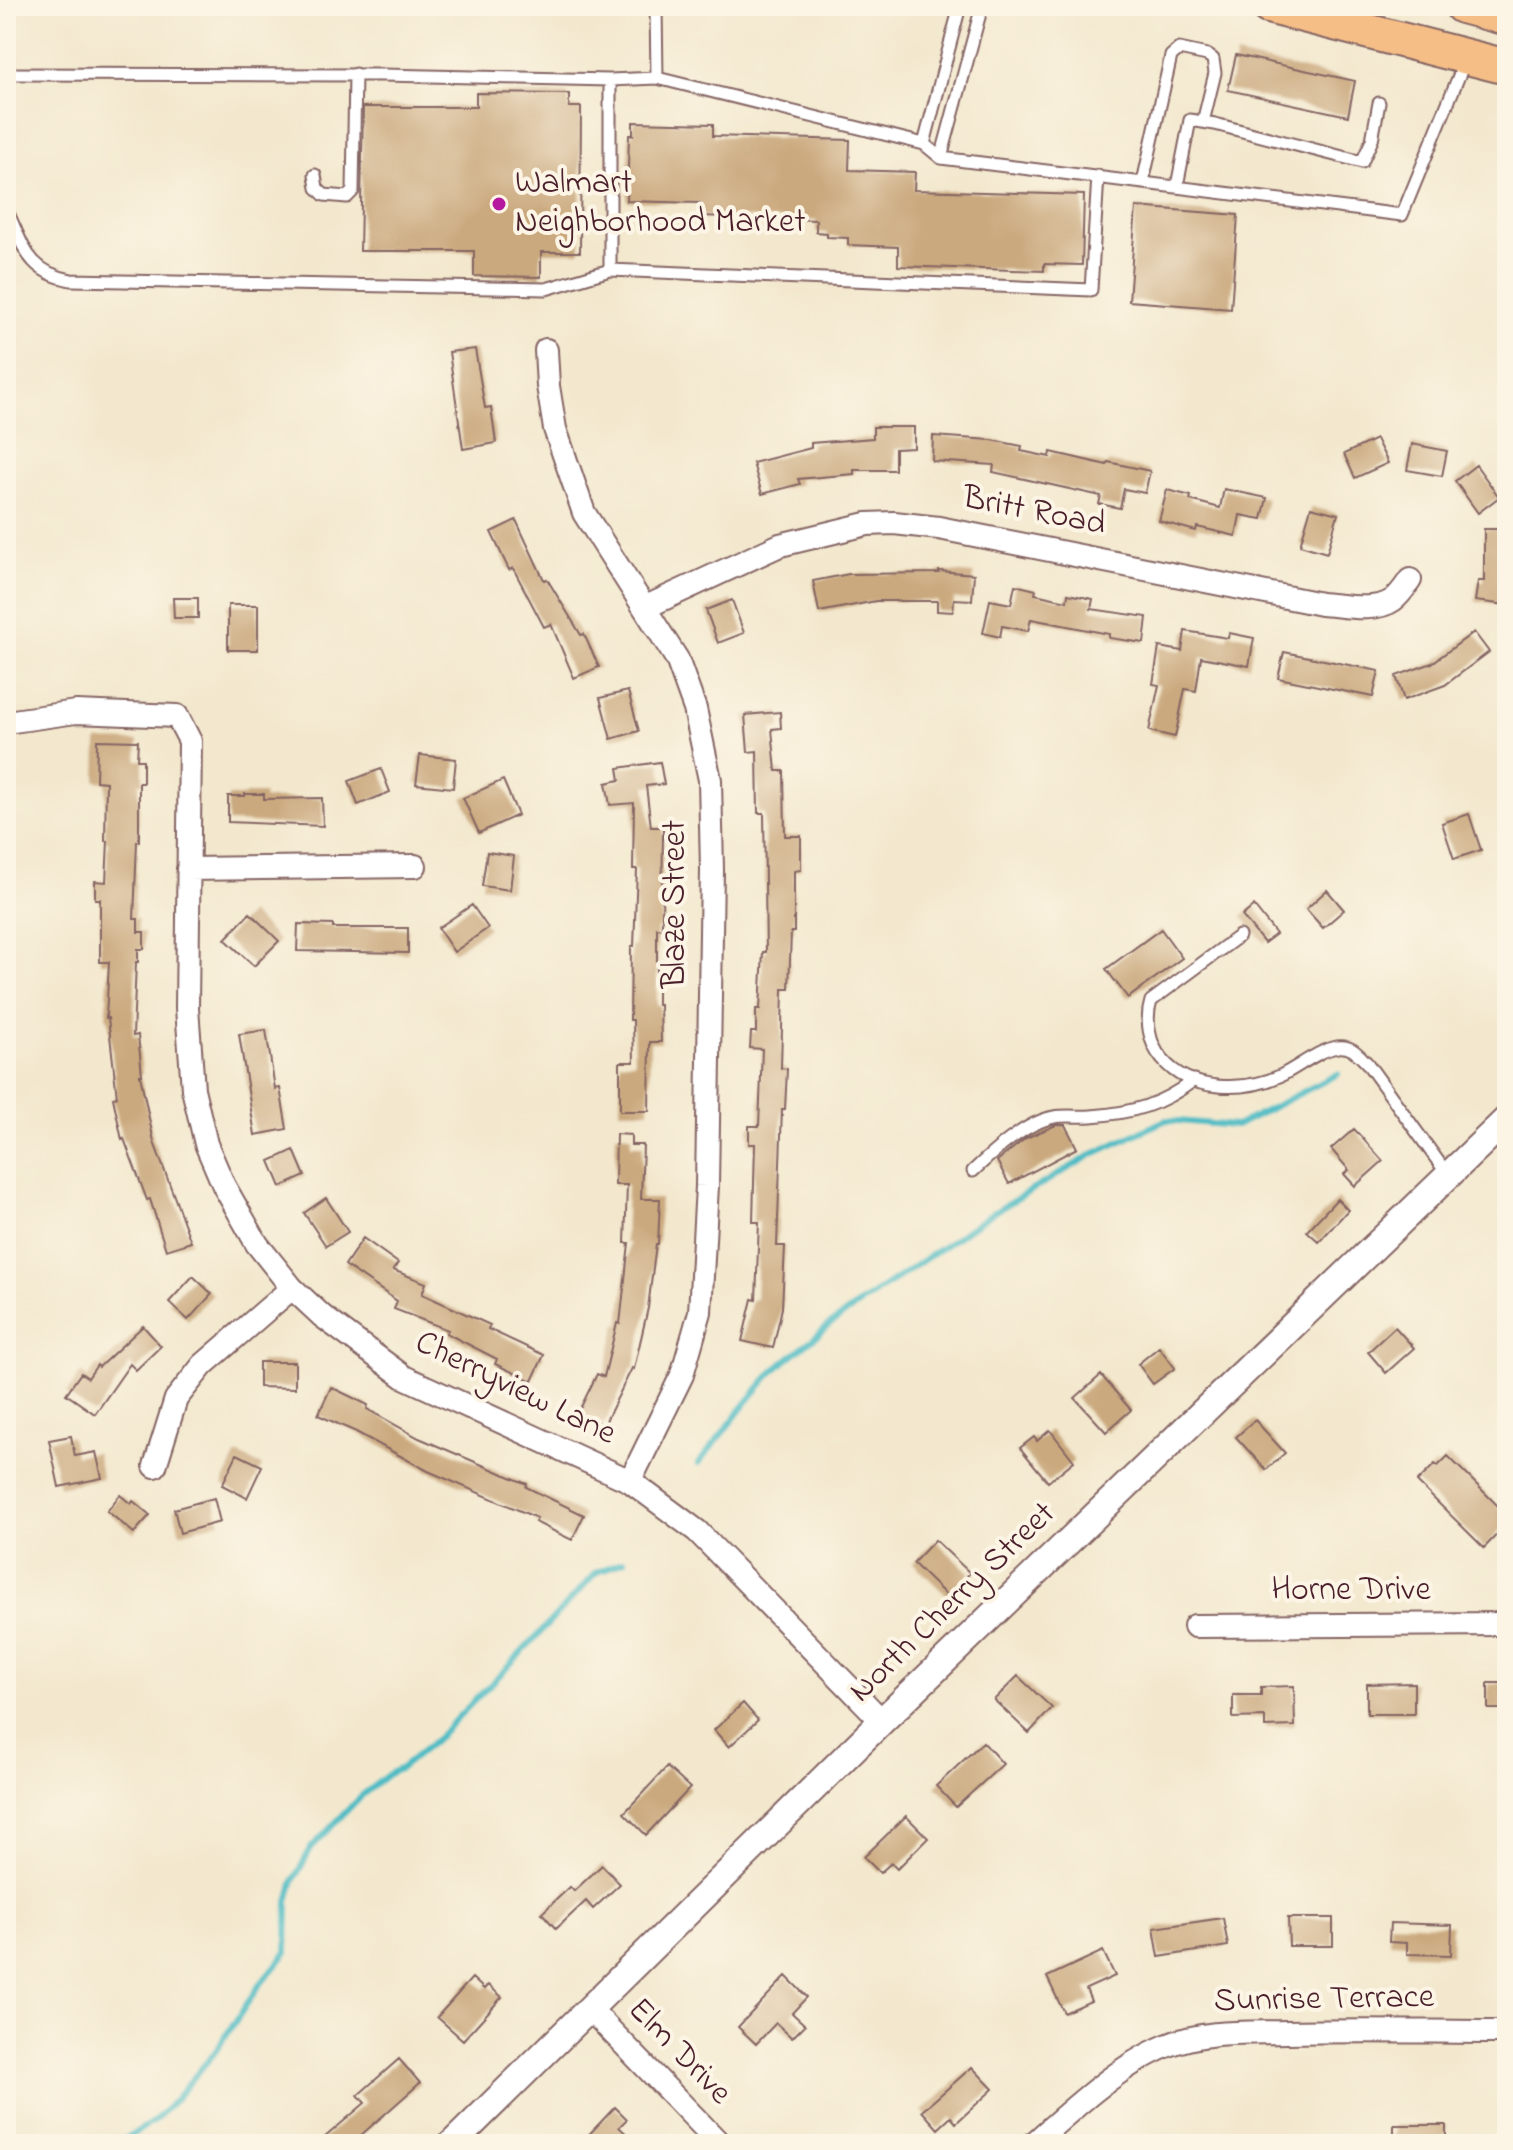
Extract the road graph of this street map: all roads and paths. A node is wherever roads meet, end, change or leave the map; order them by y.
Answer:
1 (656, 6) edge
2 (960, 6) edge
3 (982, 6) edge
4 (1268, 6) edge
5 (1462, 6) edge
6 (1507, 18) edge
7 (1467, 57) junction
8 (1507, 67) edge
9 (6, 74) edge
10 (355, 74) junction
11 (657, 78) junction
12 (610, 80) junction
13 (1379, 103) dead end
14 (1203, 122) junction
15 (924, 144) junction
16 (941, 158) junction
17 (315, 175) dead end
18 (1098, 176) junction
19 (1143, 182) junction
20 (1177, 186) junction
21 (6, 209) edge
22 (610, 270) junction
23 (546, 350) dead end
24 (1410, 580) dead end
25 (646, 607) junction
26 (6, 722) edge
27 (415, 866) dead end
28 (188, 869) junction
29 (1239, 936) dead end
30 (1194, 1080) junction
31 (1507, 1119) edge
32 (973, 1171) dead end
33 (1449, 1175) junction
34 (292, 1288) junction
35 (155, 1466) dead end
36 (630, 1481) junction
37 (1507, 1624) edge
38 (1195, 1626) dead end
39 (882, 1721) junction
40 (589, 2008) junction
41 (1507, 2032) edge
42 (452, 2144) edge
43 (720, 2144) edge
44 (1033, 2144) edge

1 - 11 lane
2 - 15 lane
3 - 16 lane
4 - 7 main road
5 - 6 main road
7 - 8 main road
7 - 20 lane
9 - 10 lane
10 - 12 lane
10 - 17 lane
11 - 12 lane
11 - 15 lane
12 - 22 lane
13 - 14 lane
14 - 19 lane
14 - 20 lane
15 - 16 lane
16 - 18 lane
18 - 19 lane
18 - 22 lane
19 - 20 lane
21 - 22 lane
23 - 25 street, Blaze Street
24 - 25 street, Britt Road
25 - 36 street, Blaze Street
26 - 28 street, Cherryview Lane
27 - 28 street
28 - 34 street, Cherryview Lane
29 - 30 lane
30 - 32 lane
30 - 33 lane
31 - 33 street, North Cherry Street
33 - 39 street, North Cherry Street
34 - 35 street
34 - 36 street, Cherryview Lane
36 - 39 street, Cherryview Lane
37 - 38 street, Horne Drive
39 - 40 street, North Cherry Street
40 - 42 street, North Cherry Street
40 - 43 street, Elm Drive
41 - 44 street, Sunrise Terrace

